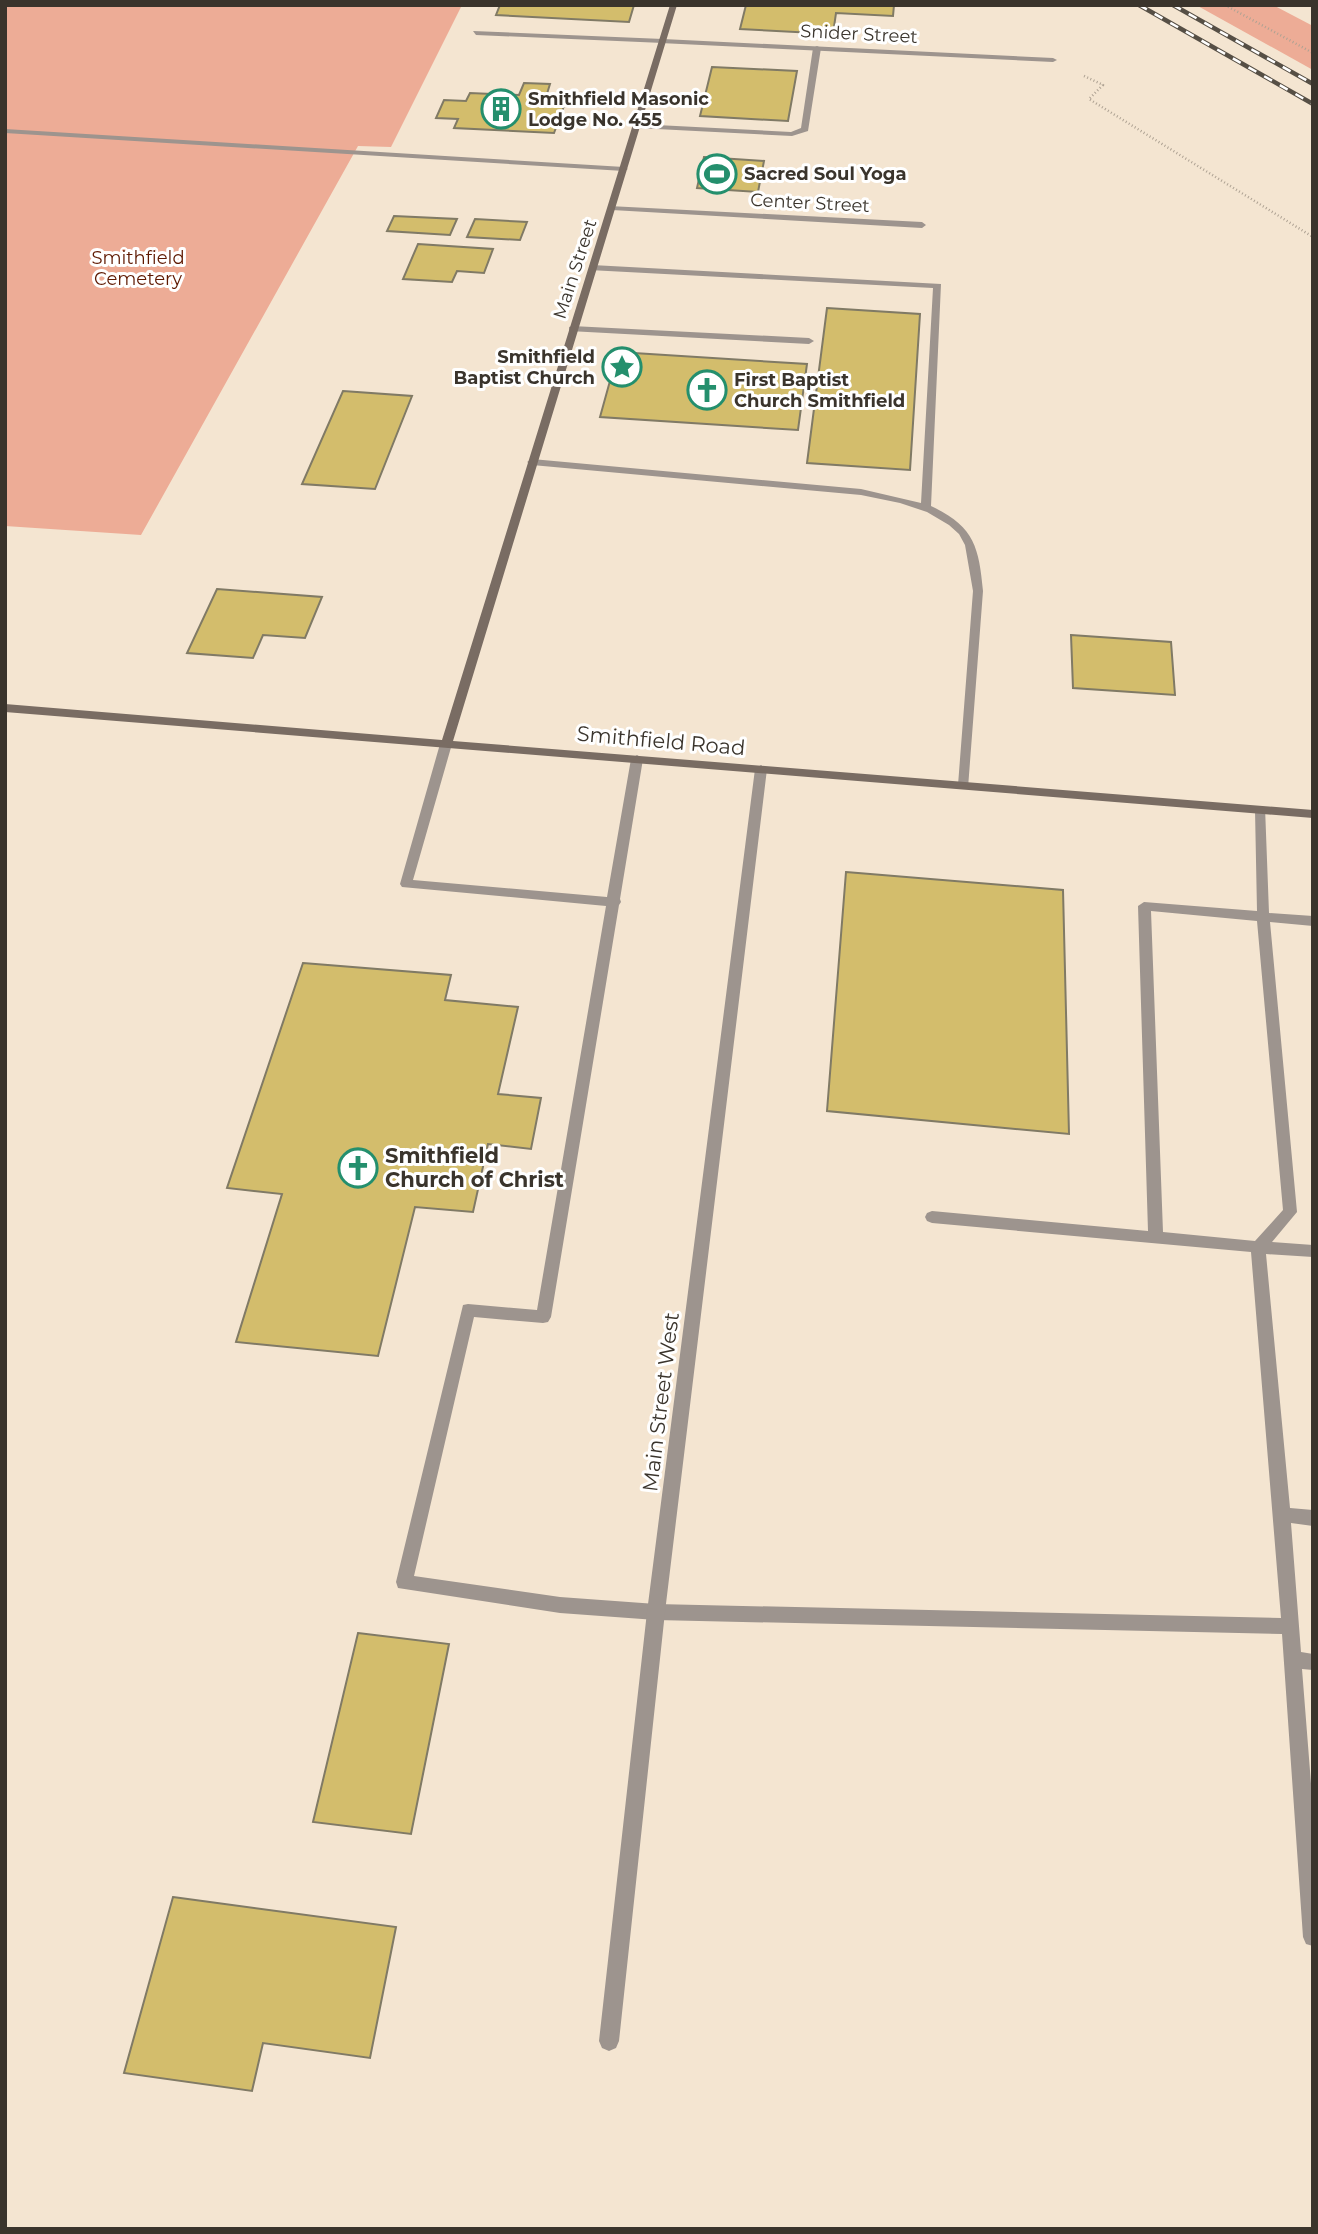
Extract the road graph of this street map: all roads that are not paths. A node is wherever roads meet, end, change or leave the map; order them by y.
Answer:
1 (674, 5) edge
2 (476, 33) dead end
3 (663, 41) junction
4 (817, 48) junction
5 (1053, 60) road end
6 (637, 126) junction
7 (5, 131) edge
8 (624, 169) junction
9 (612, 208) junction
10 (922, 225) dead end
11 (592, 268) junction
12 (572, 329) junction
13 (809, 341) dead end
14 (532, 461) junction
15 (926, 509) junction
16 (5, 708) edge
17 (446, 744) junction
18 (638, 759) junction
19 (761, 769) junction
20 (964, 785) junction
21 (1261, 810) junction
22 (1313, 814) edge
23 (615, 902) junction
24 (1263, 917) junction
25 (1313, 921) edge
26 (932, 1217) dead end
27 (1156, 1236) junction
28 (1258, 1247) junction
29 (1313, 1251) edge
30 (1282, 1515) junction
31 (1313, 1518) edge
32 (656, 1612) junction
33 (1290, 1626) junction
34 (1293, 1660) junction
35 (1313, 1662) edge
36 (1313, 1937) edge
37 (609, 2041) dead end

1 - 3 street, Main Street
2 - 3 street, Snider Street
3 - 4 street, Snider Street
3 - 6 street, Main Street
4 - 5 street, Snider Street
4 - 6 street
6 - 8 street, Main Street
7 - 8 street
8 - 9 street, Main Street
9 - 10 street, Center Street
9 - 11 street, Main Street
11 - 12 street, Main Street
11 - 15 street
12 - 13 street
12 - 14 street, Main Street
14 - 15 street
14 - 17 street, Main Street
15 - 20 street
16 - 17 street, Smithfield Road
17 - 18 street, Smithfield Road
17 - 23 street
18 - 19 street, Smithfield Road
18 - 23 street
19 - 20 street, Smithfield Road
19 - 32 street, Main Street West
20 - 21 street, Smithfield Road
21 - 22 street, Smithfield Road
21 - 24 street
23 - 32 street
24 - 25 street
24 - 27 street
24 - 28 street
26 - 27 street
27 - 28 street
28 - 29 street
28 - 30 street
30 - 31 street
30 - 33 street
32 - 33 street
32 - 37 street, Main Street West
33 - 34 street
34 - 35 street
34 - 36 street

